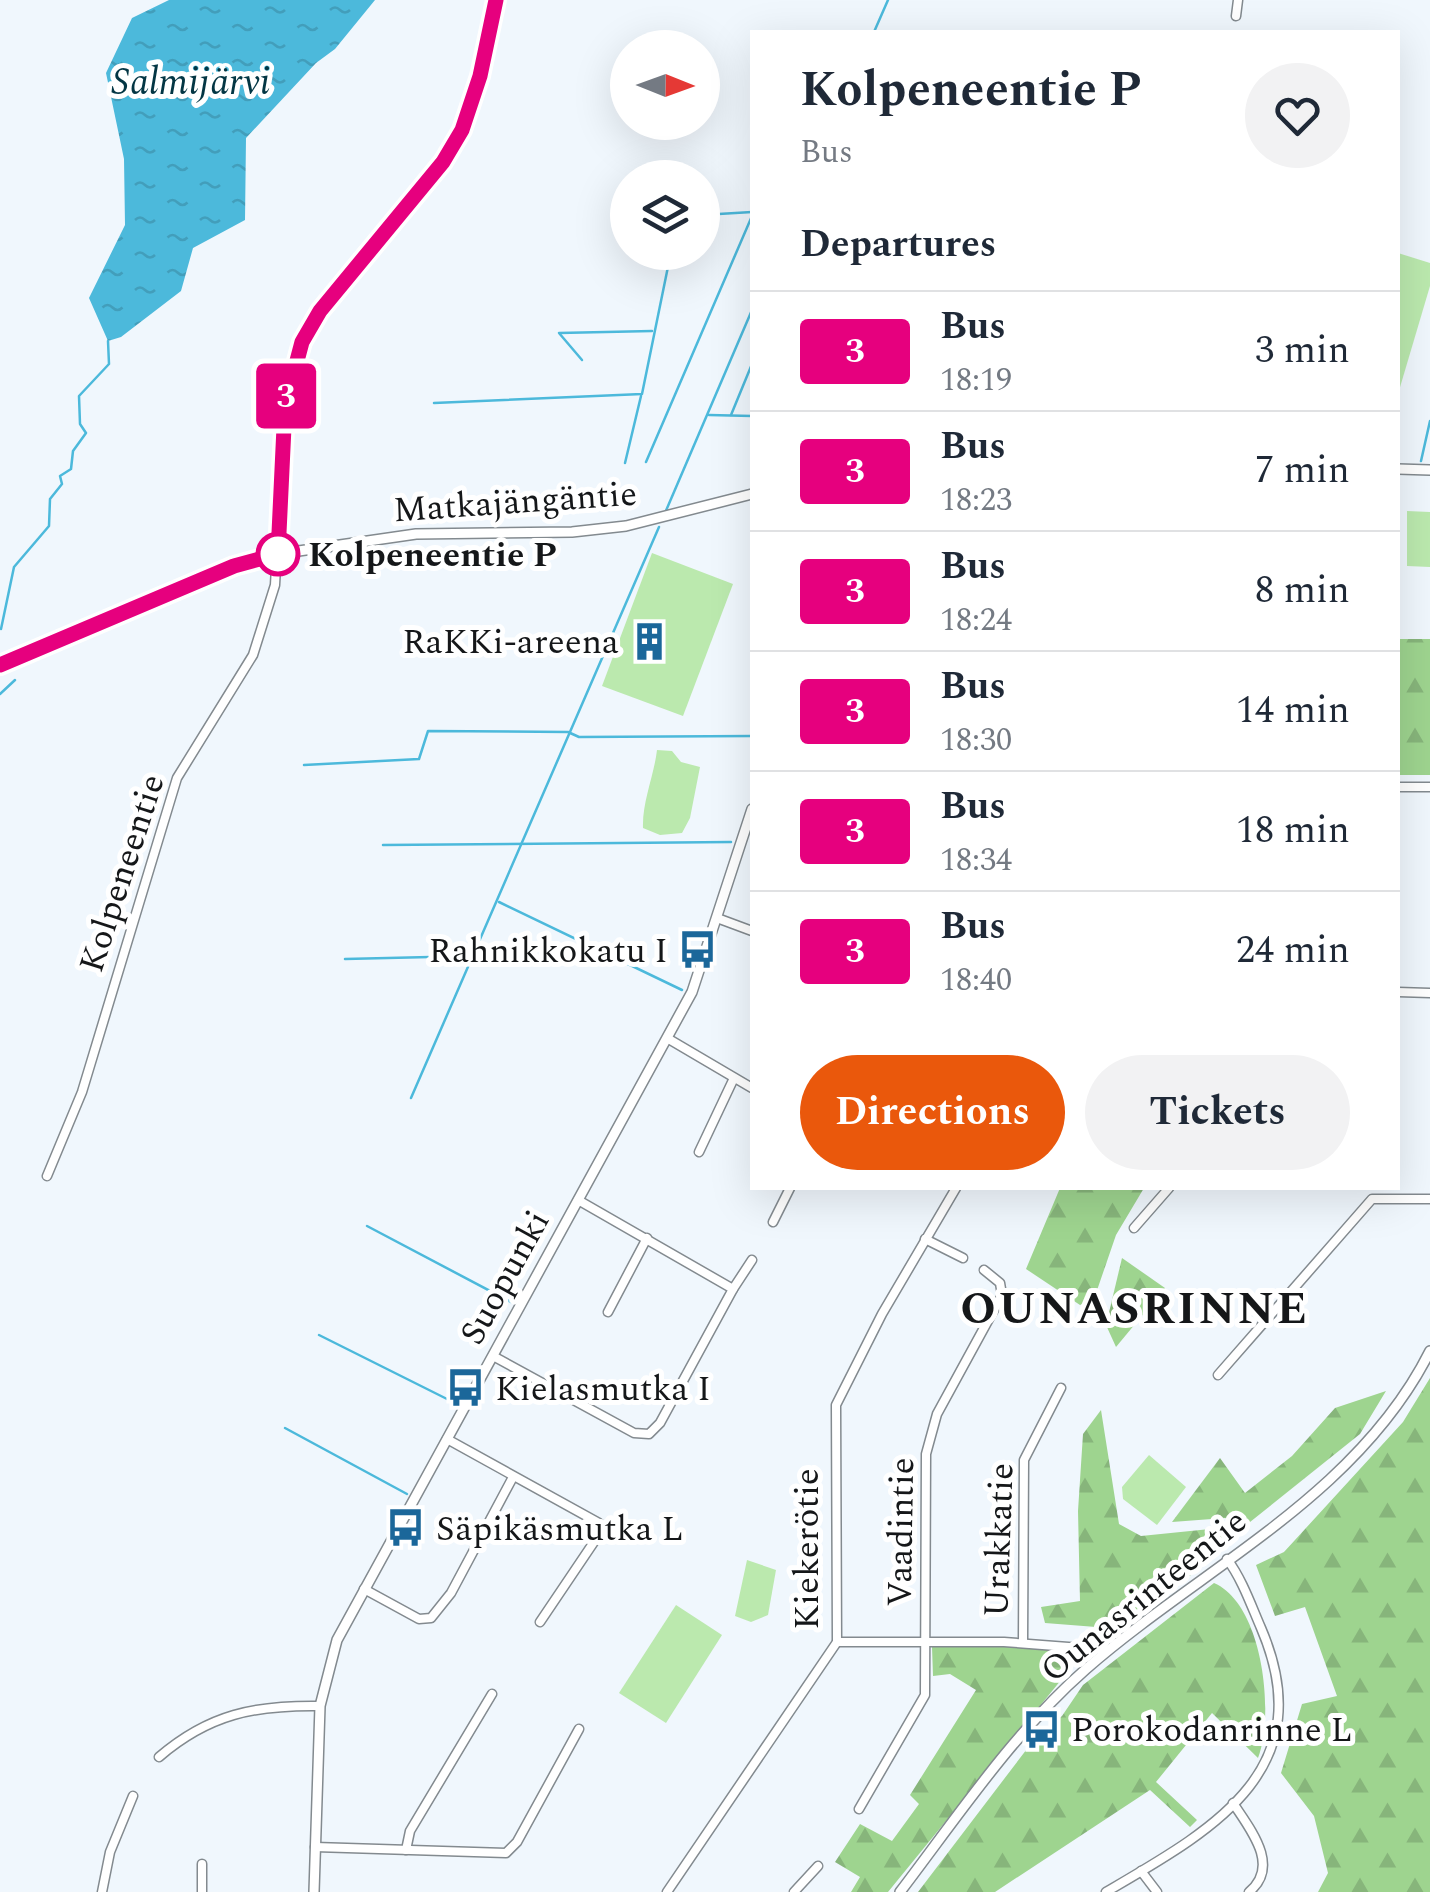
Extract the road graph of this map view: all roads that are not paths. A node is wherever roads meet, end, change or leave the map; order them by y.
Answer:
1 (496, 0) edge
2 (1238, 0) edge
3 (1236, 16) dead end
4 (1400, 469) edge
5 (1430, 470) edge
6 (750, 495) edge
7 (278, 554) junction
8 (0, 666) edge
9 (1400, 787) edge
10 (1430, 787) edge
11 (750, 815) edge
12 (717, 918) junction
13 (750, 930) edge
14 (1400, 992) edge
15 (1430, 992) edge
16 (667, 1038) junction
17 (734, 1078) junction
18 (750, 1087) edge
19 (700, 1152) dead end
20 (46, 1176) dead end
21 (789, 1190) edge
22 (955, 1190) edge
23 (1167, 1190) edge
24 (1430, 1199) edge
25 (578, 1200) junction
26 (773, 1222) dead end
27 (1134, 1228) dead end
28 (647, 1238) junction
29 (925, 1239) junction
30 (963, 1258) dead end
31 (752, 1260) dead end
32 (984, 1270) dead end
33 (733, 1289) junction
34 (608, 1312) dead end
35 (1430, 1351) edge
36 (493, 1356) junction
37 (1218, 1375) dead end
38 (1061, 1388) dead end
39 (447, 1439) junction
40 (513, 1476) junction
41 (1227, 1559) junction
42 (364, 1589) junction
43 (540, 1622) dead end
44 (837, 1642) junction
45 (926, 1643) junction
46 (1023, 1643) junction
47 (1108, 1650) junction
48 (492, 1694) dead end
49 (320, 1706) junction
50 (578, 1729) dead end
51 (158, 1758) dead end
52 (133, 1796) dead end
53 (1233, 1803) junction
54 (860, 1808) dead end
55 (315, 1848) junction
56 (406, 1850) junction
57 (202, 1864) dead end
58 (818, 1866) dead end
59 (1141, 1870) junction
60 (102, 1892) edge
61 (202, 1892) edge
62 (314, 1892) edge
63 (667, 1892) edge
64 (794, 1892) edge
65 (900, 1892) edge
66 (1106, 1892) edge
67 (1157, 1892) edge
68 (1249, 1892) edge

1 - 7 street, Kolpeneentie
2 - 3 street
4 - 5 street
6 - 7 street, Matkajängäntie
7 - 8 street, Matkajängäntie
7 - 20 street, Kolpeneentie
9 - 10 street
11 - 12 street, Suopunki
12 - 13 street
12 - 16 street, Suopunki
14 - 15 street
16 - 17 street
16 - 25 street, Suopunki
17 - 18 street
17 - 19 street
21 - 26 street
22 - 29 street, Kiekerötie
23 - 27 street
24 - 37 street
25 - 28 street
25 - 36 street, Suopunki
28 - 33 street
28 - 34 street
29 - 30 street
29 - 44 street, Kiekerötie
31 - 33 street
32 - 45 street, Vaadintie
33 - 36 street
35 - 41 street, Ounasrinteentie
36 - 39 street, Suopunki
38 - 46 street, Urakkatie
39 - 40 street
39 - 42 street, Suopunki
40 - 42 street
40 - 43 street
41 - 47 street, Ounasrinteentie
41 - 53 street
42 - 49 street, Suopunki
44 - 45 street
44 - 63 street, Kiekerötie
45 - 46 street
45 - 54 street
46 - 47 street
47 - 65 street, Ounasrinteentie
48 - 56 street
49 - 51 street
49 - 55 street, Suopunki
50 - 56 street
52 - 60 street
53 - 59 street
53 - 68 street
55 - 56 street
55 - 62 street, Suopunki
57 - 61 street
58 - 64 street
59 - 66 street
59 - 67 street

